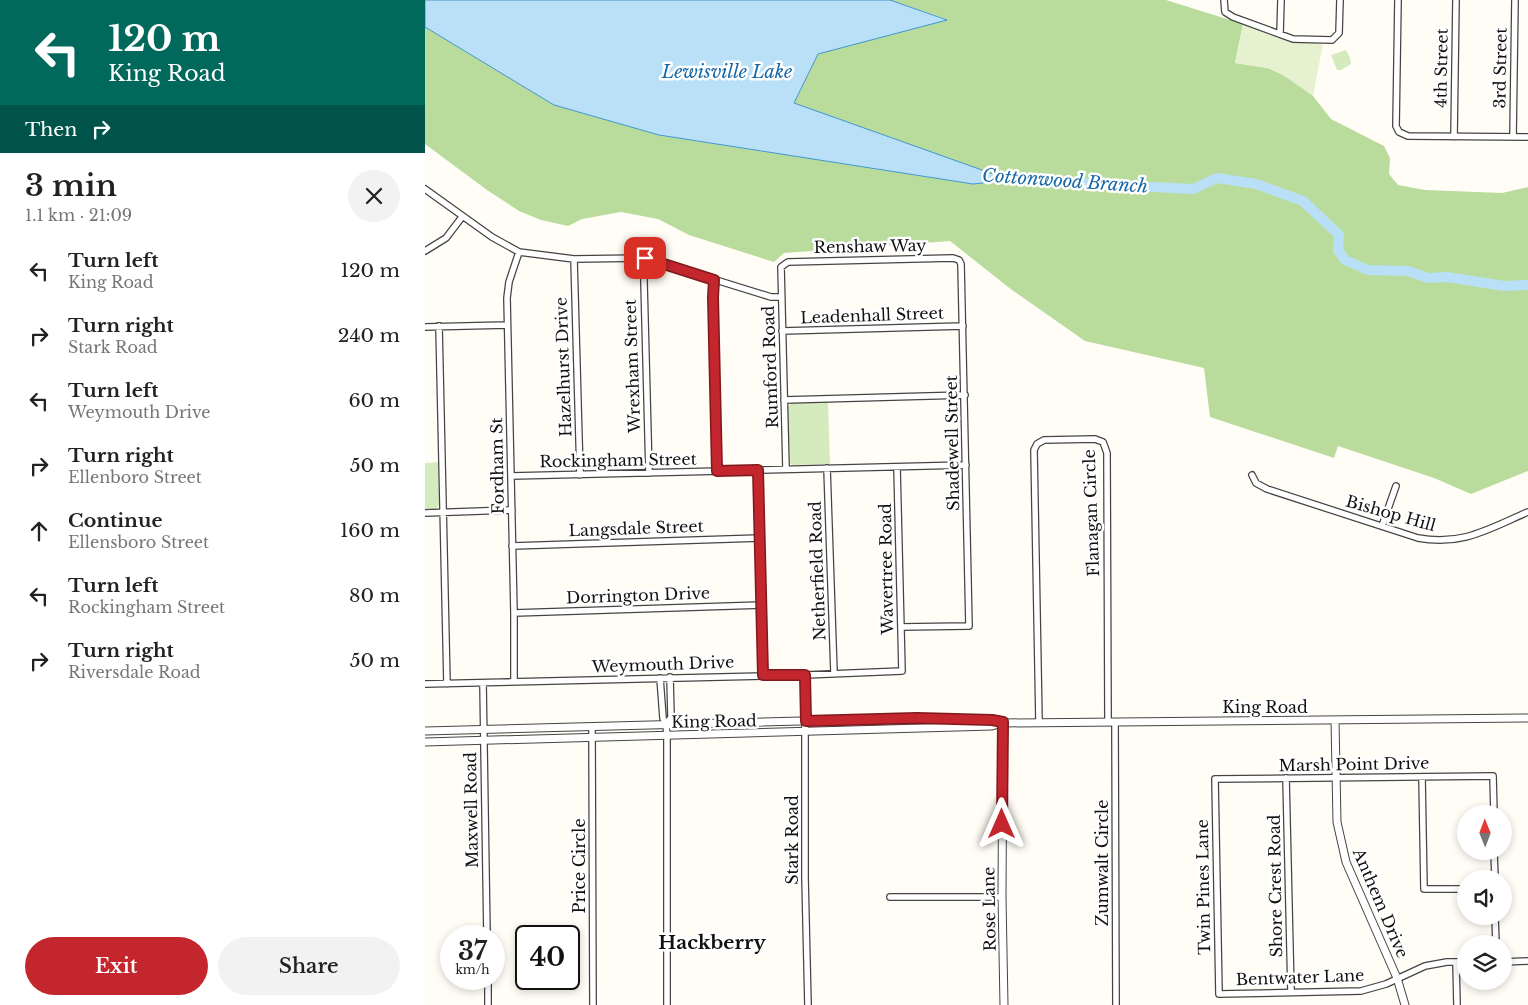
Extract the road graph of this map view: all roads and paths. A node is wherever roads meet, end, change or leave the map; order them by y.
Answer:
1 (1224, 0) edge
2 (1281, 0) edge
3 (1340, 0) edge
4 (1398, 0) edge
5 (1456, 0) edge
6 (1515, 0) edge
7 (1280, 34) junction
8 (1455, 137) junction
9 (1513, 137) junction
10 (1528, 137) edge
11 (425, 189) edge
12 (463, 217) junction
13 (425, 251) edge
14 (519, 252) junction
15 (645, 258) junction
16 (574, 259) junction
17 (959, 260) joint
18 (783, 265) joint
19 (714, 280) junction
20 (781, 297) junction
21 (507, 325) junction
22 (439, 326) junction
23 (963, 326) junction
24 (425, 327) edge
25 (782, 331) junction
26 (965, 395) junction
27 (784, 400) junction
28 (966, 465) junction
29 (897, 467) junction
30 (827, 468) junction
31 (786, 469) junction
32 (758, 470) junction
33 (717, 471) junction
34 (649, 473) junction
35 (580, 475) junction
36 (1252, 475) dead end
37 (511, 476) junction
38 (1396, 486) dead end
39 (512, 510) junction
40 (425, 512) edge
41 (443, 512) junction
42 (1528, 512) edge
43 (1382, 526) junction
44 (760, 538) junction
45 (513, 546) junction
46 (761, 605) junction
47 (514, 613) junction
48 (901, 627) junction
49 (902, 671) joint
50 (834, 674) junction
51 (763, 675) junction
52 (805, 675) junction
53 (670, 677) junction
54 (660, 678) junction
55 (514, 682) junction
56 (483, 683) junction
57 (425, 684) edge
58 (447, 684) junction
59 (1528, 718) edge
60 (875, 719) junction
61 (1335, 720) junction
62 (806, 721) junction
63 (1003, 722) junction
64 (1039, 722) junction
65 (1112, 722) junction
66 (709, 724) junction
67 (666, 725) junction
68 (592, 727) junction
69 (484, 730) junction
70 (875, 730) junction
71 (425, 731) edge
72 (807, 732) junction
73 (709, 734) junction
74 (667, 736) junction
75 (593, 737) junction
76 (485, 741) junction
77 (425, 742) edge
78 (1422, 777) junction
79 (1286, 778) junction
80 (1336, 778) junction
81 (1215, 779) joint
82 (1493, 805) edge
83 (1457, 888) edge
84 (890, 897) dead end
85 (1002, 897) junction
86 (487, 925) edge
87 (1528, 961) edge
88 (1456, 962) joint
89 (1512, 962) edge
90 (1397, 978) junction
91 (488, 990) edge
92 (1291, 992) junction
93 (1219, 994) joint
94 (488, 1005) edge
95 (593, 1005) edge
96 (667, 1005) edge
97 (809, 1005) edge
98 (1004, 1005) edge
99 (1116, 1005) edge
100 (1405, 1005) edge
101 (1457, 1005) edge

1 - 7 street
2 - 7 street
3 - 7 street
4 - 8 street
5 - 8 street, 4th Street
6 - 9 street, 3rd Street
8 - 9 street
9 - 10 street
11 - 12 street
12 - 13 street
12 - 14 street
14 - 16 street
14 - 21 street, Fordham St
15 - 16 street
15 - 19 street
15 - 34 street, Wrexham Street
16 - 35 street, Hazelhurst Drive
17 - 18 street, Renshaw Way
17 - 23 street, Shadewell Street
18 - 20 street, Rumford Road
19 - 20 street
19 - 33 street
20 - 25 street, Rumford Road
21 - 22 street
21 - 37 street, Fordham St
22 - 24 street
22 - 41 street
23 - 25 street, Leadenhall Street
23 - 26 street, Shadewell Street
25 - 27 street, Rumford Road
26 - 27 street
26 - 28 street, Shadewell Street
27 - 31 street, Rumford Road
28 - 29 street, Rockingham Street
28 - 48 street, Shadewell Street
29 - 30 street, Rockingham Street
29 - 48 street, Wavertree Road
30 - 31 street, Rockingham Street
30 - 50 street, Netherfield Road
31 - 32 street, Rockingham Street
32 - 33 street, Rockingham Street
32 - 44 street
33 - 34 street, Rockingham Street
34 - 35 street, Rockingham Street
35 - 37 street, Rockingham Street
36 - 43 street, Bishop Hill
37 - 39 street, Fordham St
38 - 43 street
39 - 41 street
39 - 45 street, Fordham St
40 - 41 street
41 - 58 street
42 - 43 street, Bishop Hill
44 - 45 street, Langsdale Street
44 - 46 street
45 - 47 street, Fordham St
46 - 47 street, Dorrington Drive
46 - 51 street
47 - 55 street, Fordham St
48 - 49 street, Wavertree Road
49 - 50 street, Weymouth Drive
50 - 52 street, Weymouth Drive
51 - 52 street, Weymouth Drive
51 - 53 street, Weymouth Drive
52 - 62 street, Stark Road
53 - 54 street, Weymouth Drive
53 - 67 street
54 - 55 street, Weymouth Drive
54 - 67 street
55 - 56 street, Weymouth Drive
56 - 58 street, Weymouth Drive
56 - 69 street, Maxwell Road
57 - 58 street, Weymouth Drive
59 - 61 street, King Road
60 - 62 street, King Road
60 - 63 street, King Road
60 - 70 street
61 - 65 street, King Road
61 - 80 street, Anthem Drive
62 - 66 street, King Road
62 - 72 street, Stark Road
63 - 64 street, King Road
63 - 70 street, King Road
63 - 85 street, Rose Lane
64 - 65 street, King Road
64 - 65 street, Flanagan Circle
65 - 99 street, Zumwalt Circle
66 - 67 street, King Road
66 - 73 street
67 - 68 street, King Road
67 - 74 street
68 - 69 street, King Road
68 - 75 street, Price Circle
69 - 71 street, King Road
69 - 76 street, Maxwell Road
70 - 72 street, King Road
72 - 73 street, King Road
72 - 97 street, Stark Road
73 - 74 street, King Road
74 - 75 street, King Road
74 - 96 street
75 - 76 street, King Road
75 - 95 street, Price Circle
76 - 77 street, King Road
76 - 86 street, Maxwell Road
78 - 80 street, Marsh Point Drive
78 - 82 street, Marsh Point Drive
78 - 83 street
79 - 80 street, Marsh Point Drive
79 - 81 street, Marsh Point Drive
79 - 92 street, Shore Crest Road
80 - 90 street, Anthem Drive
81 - 93 street, Twin Pines Lane
84 - 85 street
85 - 98 street, Rose Lane
87 - 89 street
88 - 90 street, Bentwater Lane
88 - 101 street
90 - 92 street, Bentwater Lane
90 - 100 street, Anthem Drive
91 - 94 street
92 - 93 street, Bentwater Lane

